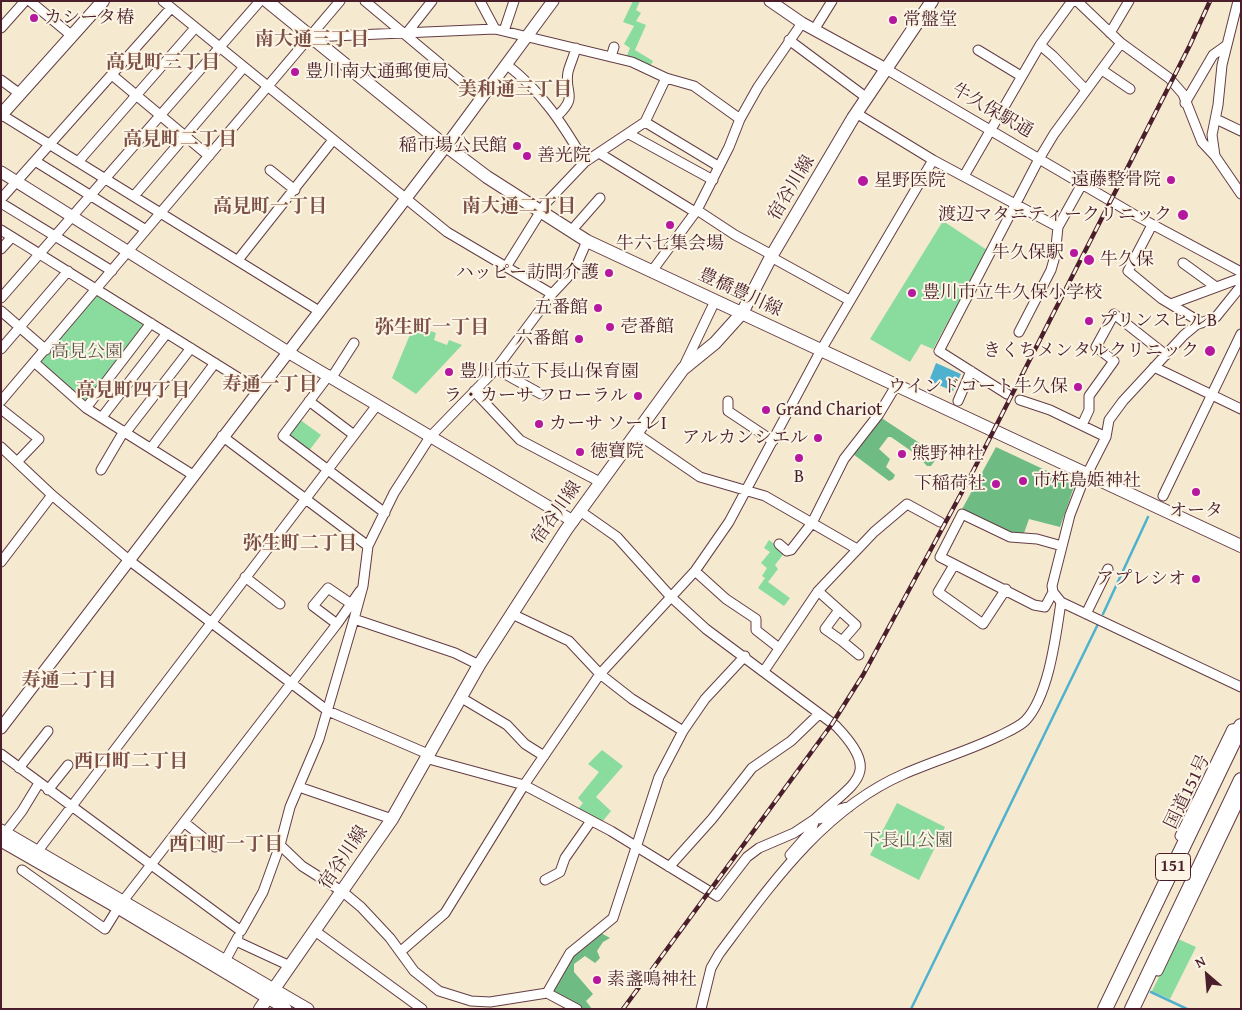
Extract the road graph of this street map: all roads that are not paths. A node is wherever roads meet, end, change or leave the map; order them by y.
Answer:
1 (25, 1) edge
2 (30, 1) edge
3 (103, 1) edge
4 (163, 1) edge
5 (260, 1) edge
6 (267, 1) edge
7 (340, 1) edge
8 (365, 1) edge
9 (432, 1) edge
10 (480, 1) edge
11 (514, 1) edge
12 (553, 1) edge
13 (770, 1) edge
14 (832, 1) edge
15 (932, 1) edge
16 (1072, 1) edge
17 (1077, 1) edge
18 (1129, 1) edge
19 (1238, 1) edge
20 (171, 8) junction
21 (802, 23) junction
22 (1, 28) edge
23 (195, 28) junction
24 (500, 30) junction
25 (814, 30) junction
26 (1110, 33) junction
27 (406, 34) junction
28 (72, 36) junction
29 (527, 36) junction
30 (310, 37) junction
31 (789, 40) junction
32 (1121, 43) junction
33 (1040, 45) junction
34 (1227, 45) junction
35 (614, 47) dead end
36 (219, 48) junction
37 (576, 48) junction
38 (978, 50) dead end
39 (611, 57) junction
40 (506, 64) junction
41 (244, 68) junction
42 (886, 69) junction
43 (1102, 70) junction
44 (112, 75) junction
45 (1021, 76) junction
46 (666, 78) junction
47 (1, 80) edge
48 (268, 86) junction
49 (1130, 89) dead end
50 (1086, 90) junction
51 (20, 94) junction
52 (137, 96) junction
53 (481, 98) junction
54 (867, 98) junction
55 (1186, 103) junction
56 (856, 113) junction
57 (2, 115) edge
58 (160, 116) junction
59 (557, 116) junction
60 (740, 119) junction
61 (1216, 119) junction
62 (645, 122) junction
63 (989, 130) junction
64 (1241, 130) edge
65 (629, 134) junction
66 (185, 136) junction
67 (333, 140) junction
68 (50, 144) junction
69 (446, 146) junction
70 (599, 152) junction
71 (208, 156) junction
72 (1215, 156) junction
73 (1039, 159) junction
74 (933, 160) junction
75 (35, 161) junction
76 (78, 162) junction
77 (585, 162) junction
78 (718, 166) junction
79 (270, 170) dead end
80 (1, 172) edge
81 (964, 176) junction
82 (105, 179) junction
83 (713, 180) junction
84 (16, 182) junction
85 (1082, 184) junction
86 (295, 190) junction
87 (1241, 194) edge
88 (91, 196) junction
89 (134, 196) junction
90 (405, 198) junction
91 (600, 198) dead end
92 (1, 201) edge
93 (1015, 205) junction
94 (696, 211) junction
95 (540, 212) junction
96 (161, 213) junction
97 (72, 216) junction
98 (1152, 225) junction
99 (1058, 227) junction
100 (1, 230) edge
101 (146, 230) junction
102 (571, 230) junction
103 (55, 236) junction
104 (12, 237) junction
105 (587, 241) junction
106 (1, 249) edge
107 (129, 252) junction
108 (40, 254) junction
109 (772, 256) junction
110 (238, 260) junction
111 (1183, 262) dead end
112 (506, 266) junction
113 (68, 271) junction
114 (112, 271) junction
115 (652, 271) junction
116 (1241, 272) edge
117 (1241, 278) edge
118 (1241, 286) edge
119 (1216, 287) junction
120 (97, 289) junction
121 (552, 294) junction
122 (1, 298) edge
123 (849, 300) junction
124 (716, 301) junction
125 (1171, 304) junction
126 (1, 310) edge
127 (318, 311) junction
128 (742, 313) junction
129 (151, 322) junction
130 (1202, 323) junction
131 (20, 327) junction
132 (1019, 332) dead end
133 (168, 333) junction
134 (1240, 337) edge
135 (354, 343) dead end
136 (191, 348) junction
137 (1, 349) edge
138 (46, 350) junction
139 (821, 350) junction
140 (288, 352) junction
141 (1166, 355) junction
142 (34, 362) junction
143 (215, 363) junction
144 (1154, 367) junction
145 (496, 369) junction
146 (683, 369) junction
147 (971, 371) junction
148 (330, 376) junction
149 (897, 384) junction
150 (258, 390) junction
151 (474, 391) junction
152 (541, 394) dead end
153 (1007, 394) dead end
154 (1212, 395) junction
155 (1020, 400) dead end
156 (1, 401) edge
157 (309, 401) junction
158 (728, 401) dead end
159 (958, 401) dead end
160 (377, 405) junction
161 (86, 408) junction
162 (1, 409) edge
163 (1241, 409) edge
164 (102, 417) junction
165 (1082, 425) junction
166 (125, 432) junction
167 (636, 433) junction
168 (354, 435) junction
169 (222, 436) junction
170 (430, 437) junction
171 (1106, 437) junction
172 (773, 441) junction
173 (1, 447) edge
174 (151, 448) junction
175 (17, 462) junction
176 (101, 470) dead end
177 (328, 470) junction
178 (1088, 473) junction
179 (193, 475) junction
180 (600, 482) junction
181 (746, 491) junction
182 (52, 495) junction
183 (1163, 496) dead end
184 (306, 498) junction
185 (385, 513) junction
186 (576, 516) junction
187 (940, 522) dead end
188 (812, 523) junction
189 (779, 544) dead end
190 (368, 546) junction
191 (1062, 546) junction
192 (1241, 546) edge
193 (857, 549) junction
194 (5, 550) edge
195 (130, 561) junction
196 (1, 562) edge
197 (954, 566) junction
198 (1108, 570) dead end
199 (695, 571) junction
200 (245, 577) junction
201 (363, 586) junction
202 (1006, 589) junction
203 (818, 591) junction
204 (1053, 592) junction
205 (671, 597) junction
206 (1061, 602) junction
207 (350, 603) junction
208 (280, 604) dead end
209 (839, 610) junction
210 (512, 614) junction
211 (1086, 614) junction
212 (354, 619) junction
213 (212, 623) junction
214 (337, 624) junction
215 (842, 641) junction
216 (779, 648) junction
217 (859, 655) dead end
218 (745, 656) junction
219 (479, 665) junction
220 (764, 671) junction
221 (600, 674) junction
222 (291, 684) junction
223 (1241, 688) edge
224 (460, 697) junction
225 (328, 711) junction
226 (819, 714) junction
227 (1240, 727) edge
228 (1, 728) edge
229 (48, 731) dead end
230 (683, 731) junction
231 (1, 754) edge
232 (426, 756) junction
233 (544, 756) junction
234 (68, 765) dead end
235 (19, 768) junction
236 (1241, 780) edge
237 (39, 783) junction
238 (524, 785) junction
239 (299, 787) junction
240 (48, 790) junction
241 (1241, 797) edge
242 (849, 807) junction
243 (72, 808) junction
244 (392, 819) junction
245 (815, 819) junction
246 (591, 821) junction
247 (185, 823) junction
248 (2, 835) edge
249 (280, 845) junction
250 (215, 847) dead end
251 (636, 847) junction
252 (38, 852) junction
253 (152, 865) junction
254 (669, 867) junction
255 (22, 870) dead end
256 (777, 875) junction
257 (545, 880) dead end
258 (343, 892) junction
259 (120, 904) junction
260 (241, 931) junction
261 (315, 931) junction
262 (236, 941) junction
263 (400, 952) junction
264 (225, 961) junction
265 (290, 966) junction
266 (547, 993) junction
267 (267, 999) edge
268 (1134, 1004) edge
269 (410, 1005) edge
270 (566, 1006) edge
271 (286, 1009) edge
272 (308, 1009) edge
273 (422, 1009) edge
274 (577, 1009) edge
275 (700, 1009) edge
276 (1105, 1009) edge

1 - 22 street
2 - 28 street
3 - 28 main road
4 - 20 street
5 - 36 street
6 - 30 main road, 豊橋豊川線
7 - 30 street
8 - 27 street
9 - 27 street
10 - 24 street
11 - 24 street
12 - 29 street
13 - 21 street, 牛久保駅通
14 - 25 street
15 - 42 main road, 宿谷川線
16 - 33 street
17 - 26 street
18 - 26 street
19 - 34 street
20 - 23 street
20 - 44 street
21 - 25 street, 牛久保駅通
21 - 31 street
23 - 36 street
23 - 52 street
24 - 27 street
24 - 29 street
25 - 42 street, 牛久保駅通
26 - 32 street
27 - 30 street
27 - 53 street
28 - 51 main road
29 - 37 street
29 - 40 street
30 - 48 street
30 - 69 main road, 豊橋豊川線
31 - 54 street
31 - 60 street
32 - 43 street
32 - 55 street
33 - 45 street
33 - 50 street
34 - 55 street
34 - 61 street
35 - 39 street
36 - 41 street
36 - 58 street
37 - 39 street
37 - 59 street
38 - 45 street
39 - 46 street
40 - 53 street
40 - 59 street
41 - 48 street
41 - 66 street
42 - 54 main road, 宿谷川線
42 - 63 street, 牛久保駅通
43 - 49 street
43 - 50 street
44 - 52 street
44 - 68 street
45 - 63 street
46 - 60 street
46 - 62 street
47 - 51 street
48 - 67 street
48 - 71 street
50 - 73 street
51 - 57 main road
52 - 58 street
52 - 76 street
53 - 69 street
54 - 56 main road, 宿谷川線
55 - 72 street
56 - 74 street
56 - 109 main road, 宿谷川線
57 - 68 street
58 - 66 street
58 - 82 street
59 - 77 street
60 - 78 street
61 - 64 street
61 - 72 street
62 - 65 street
62 - 78 street
63 - 73 street, 牛久保駅通
63 - 81 street
65 - 70 street
65 - 83 street
66 - 71 street
66 - 89 street
67 - 86 street
67 - 90 street
68 - 75 street
68 - 76 street
69 - 90 street
69 - 95 main road, 豊橋豊川線
70 - 77 street
70 - 94 street
71 - 96 street
72 - 87 street
73 - 85 street, 牛久保駅通
73 - 93 street
74 - 81 street
74 - 123 street
75 - 84 street
75 - 88 street
76 - 82 street
77 - 95 street
78 - 83 street
79 - 86 street
80 - 84 street
81 - 93 street
82 - 88 street
82 - 89 street
83 - 94 street
84 - 92 street
84 - 97 street
85 - 98 street, 牛久保駅通
85 - 99 street
86 - 110 street
88 - 97 street
88 - 101 street
89 - 96 street
90 - 112 street
90 - 127 street
91 - 102 street
92 - 103 street
93 - 99 street
93 - 147 street
94 - 109 street
94 - 115 street
95 - 102 main road, 豊橋豊川線
95 - 112 street
96 - 101 street
96 - 110 street
97 - 103 street
97 - 107 street
98 - 116 street, 牛久保駅通
98 - 125 street
99 - 132 street
100 - 104 street
101 - 107 street
102 - 105 main road, 豊橋豊川線
103 - 108 street
103 - 114 street
104 - 106 street
104 - 108 street
105 - 115 main road, 豊橋豊川線
105 - 121 street
107 - 114 street
107 - 140 street
108 - 113 street
108 - 122 street
109 - 123 street
109 - 128 main road, 宿谷川線
110 - 127 street
111 - 119 street
112 - 121 street
113 - 120 street
113 - 131 street
114 - 120 street
115 - 124 main road, 豊橋豊川線
117 - 119 street
118 - 130 street
119 - 125 street
120 - 129 street
120 - 138 street
121 - 145 street
123 - 139 street
124 - 128 main road, 豊橋豊川線
124 - 146 street
125 - 130 street
126 - 131 street
127 - 140 street
128 - 139 main road, 豊橋豊川線
128 - 146 main road, 宿谷川線
129 - 133 street
129 - 161 street
130 - 141 street
131 - 137 street
131 - 138 street
133 - 136 street
133 - 164 street
134 - 154 street
135 - 148 street
136 - 143 street
136 - 166 street
138 - 142 street
139 - 149 main road, 豊橋豊川線
139 - 172 street
140 - 148 street
140 - 150 street
141 - 144 street
141 - 165 street
142 - 156 street
142 - 161 street
143 - 150 street
143 - 174 street
144 - 154 street
144 - 171 street
145 - 151 street
145 - 152 street
146 - 167 main road, 宿谷川線
147 - 153 street
147 - 159 street
148 - 157 street
148 - 160 street
149 - 178 main road, 豊橋豊川線
149 - 188 street
150 - 169 street
151 - 170 street
151 - 180 street
154 - 163 street
154 - 183 street
155 - 165 street
157 - 168 street
157 - 177 street
158 - 172 street
160 - 168 street
160 - 170 street
161 - 164 street
162 - 175 street
164 - 166 street
165 - 171 street
166 - 174 street
166 - 176 street
167 - 180 main road, 宿谷川線
167 - 181 street
168 - 177 street
169 - 179 street
169 - 184 street
170 - 185 street
170 - 186 street
171 - 178 street
172 - 181 street
173 - 175 street
174 - 179 street
175 - 182 street
177 - 184 street
177 - 185 street
178 - 191 street
178 - 192 main road, 豊橋豊川線
179 - 195 street
180 - 186 main road, 宿谷川線
181 - 188 street
181 - 199 street
182 - 194 street
182 - 195 street
184 - 190 street
184 - 200 street
185 - 190 street
186 - 205 street
186 - 210 main road, 宿谷川線
187 - 193 street
188 - 189 street
188 - 193 street
190 - 201 street
191 - 197 street
191 - 204 street
193 - 203 street
194 - 196 street
195 - 213 street
195 - 228 street
197 - 202 street
197 - 202 street
198 - 211 street
199 - 205 street
199 - 216 street
200 - 208 street
200 - 213 street
201 - 207 street
201 - 212 street
202 - 204 street
203 - 209 street
203 - 216 street
204 - 206 street
205 - 218 street
205 - 221 street
206 - 211 street
206 - 242 street
207 - 214 street
207 - 214 street
209 - 215 street
209 - 215 street
210 - 219 main road, 宿谷川線
210 - 221 street
211 - 223 street
212 - 219 street
212 - 225 street
213 - 222 street
213 - 243 street
214 - 222 street
215 - 217 street
216 - 220 street
218 - 220 street
218 - 230 street
219 - 224 main road, 宿谷川線
220 - 226 street
221 - 230 street
221 - 233 street
222 - 225 street
222 - 247 street
224 - 232 main road, 宿谷川線
224 - 233 street
225 - 232 street
225 - 239 street
226 - 245 street
226 - 254 street
227 - 276 highway, 国道151号 / 151
229 - 235 street
230 - 251 street
231 - 235 street
232 - 238 street
232 - 244 main road, 宿谷川線
233 - 238 street
234 - 240 street
235 - 237 street
236 - 268 highway, 151
237 - 240 street
237 - 248 street
238 - 246 street
238 - 263 street
239 - 244 street
239 - 249 street
240 - 243 street
241 - 268 street
242 - 245 street
242 - 256 street
243 - 252 street
243 - 253 street
244 - 258 main road, 宿谷川線
245 - 254 street
245 - 256 street
246 - 251 street
246 - 257 street
247 - 250 street
247 - 253 street
248 - 252 street
248 - 259 street
249 - 258 street
249 - 260 street
251 - 254 street
251 - 266 street
252 - 259 street
253 - 259 street
253 - 260 street
255 - 259 street
256 - 275 street
258 - 261 main road, 宿谷川線
258 - 263 street
259 - 264 street
259 - 267 street
260 - 262 street
261 - 265 main road, 宿谷川線
261 - 269 street
262 - 264 street
262 - 265 street
263 - 266 street
264 - 267 street
265 - 267 main road, 宿谷川線
266 - 270 street
267 - 271 street
267 - 272 street
269 - 273 street
270 - 274 street

